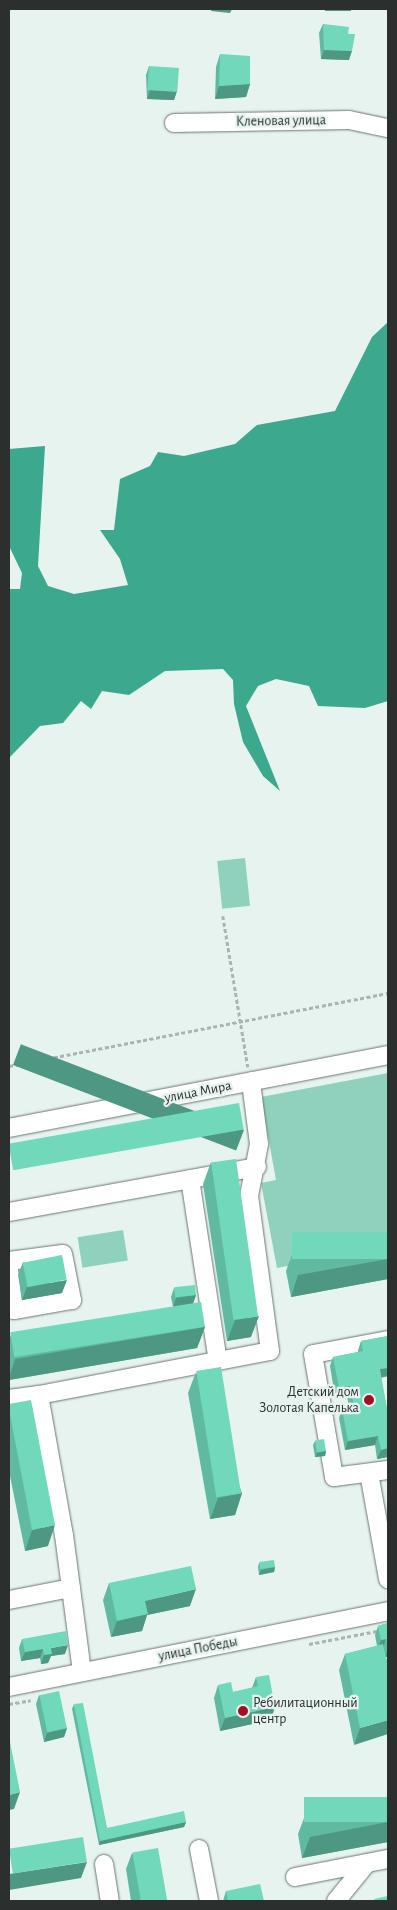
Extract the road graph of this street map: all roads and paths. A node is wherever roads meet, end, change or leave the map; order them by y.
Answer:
1 (174, 123) dead end
2 (388, 128) edge
3 (223, 916) dead end
4 (388, 994) edge
5 (240, 1022) junction
6 (388, 1055) edge
7 (9, 1066) edge
8 (251, 1082) junction
9 (9, 1128) edge
10 (257, 1167) junction
11 (190, 1179) junction
12 (9, 1212) edge
13 (9, 1261) edge
14 (9, 1269) edge
15 (388, 1340) edge
16 (218, 1361) junction
17 (39, 1395) junction
18 (9, 1399) edge
19 (388, 1470) edge
20 (368, 1473) junction
21 (388, 1579) edge
22 (71, 1588) junction
23 (9, 1600) edge
24 (388, 1611) edge
25 (82, 1672) junction
26 (9, 1687) edge
27 (200, 1849) dead end
28 (388, 1859) edge
29 (367, 1863) junction
30 (104, 1864) dead end
31 (295, 1877) dead end
32 (110, 1901) edge
33 (209, 1901) edge
34 (336, 1901) edge

1 - 2 street, Кленовая улица
3 - 5 path
4 - 5 path
5 - 7 path
5 - 8 path
6 - 8 street, улица Мира
8 - 9 street, улица Мира
8 - 10 street
10 - 11 street
10 - 16 street
11 - 12 street
11 - 16 street
13 - 14 street
15 - 20 street
16 - 17 street
17 - 18 street
17 - 22 street
19 - 20 street
20 - 21 street
22 - 23 street
22 - 25 street
24 - 25 street, улица Победы
25 - 26 street, улица Победы
27 - 33 street
28 - 29 street
29 - 31 street
29 - 34 street
30 - 32 street

